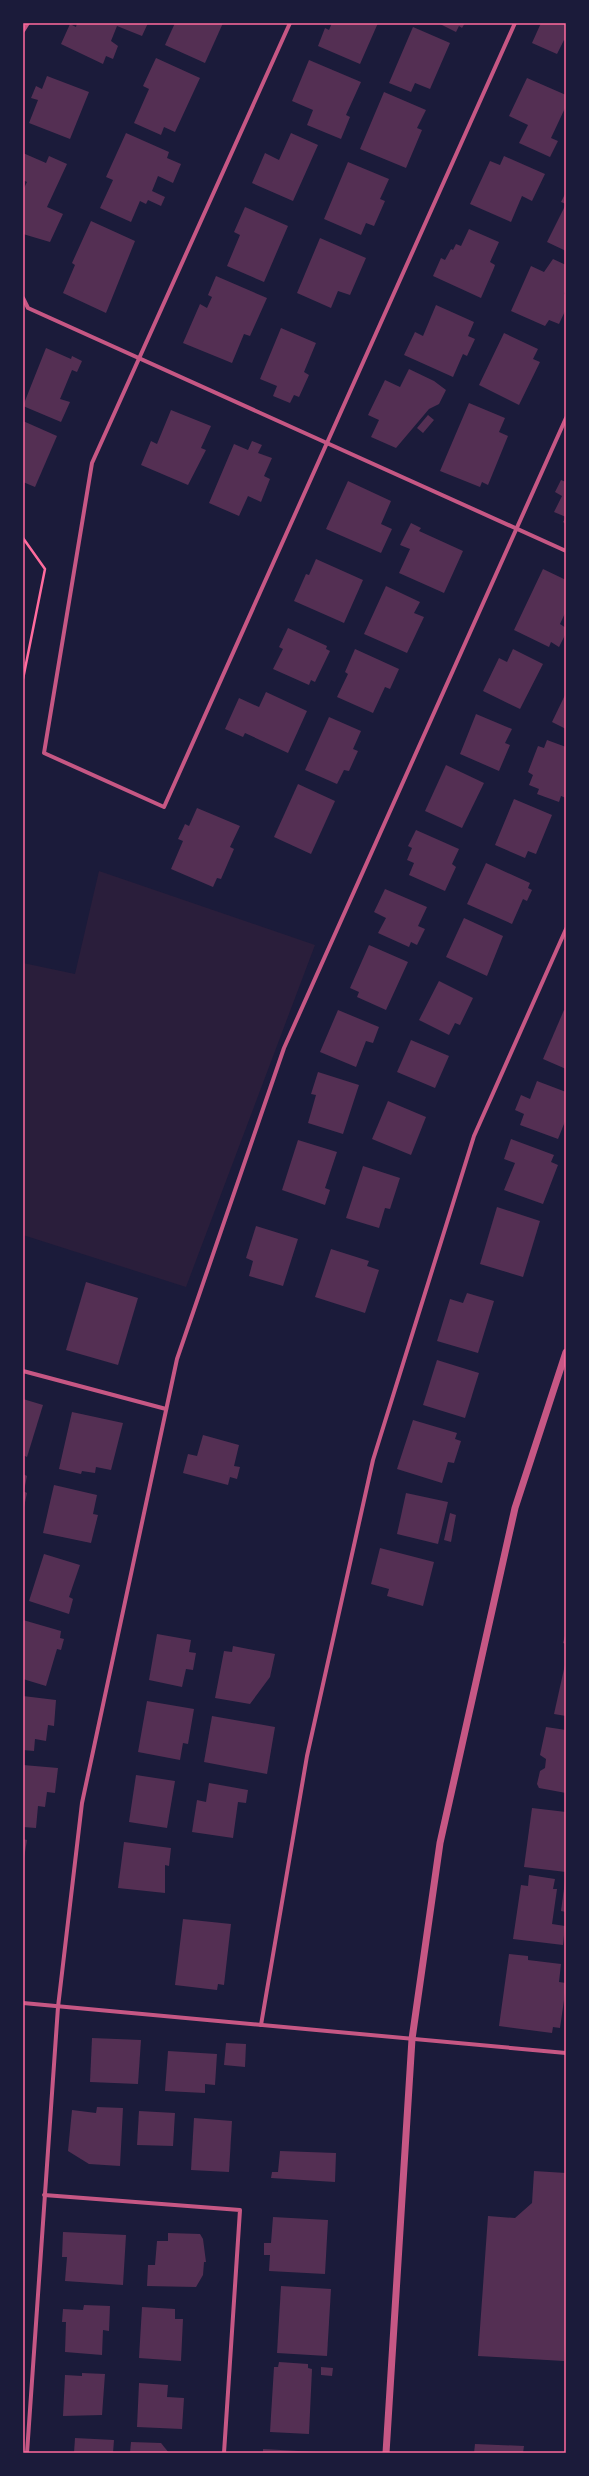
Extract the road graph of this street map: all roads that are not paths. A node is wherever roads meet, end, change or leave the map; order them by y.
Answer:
1 (28, 23) edge
2 (290, 23) edge
3 (515, 23) edge
4 (23, 31) edge
5 (23, 298) edge
6 (140, 358) junction
7 (566, 418) edge
8 (327, 442) junction
9 (515, 529) junction
10 (566, 551) edge
11 (566, 929) edge
12 (566, 1352) edge
13 (23, 1371) edge
14 (166, 1409) junction
15 (23, 2004) edge
16 (58, 2007) junction
17 (261, 2025) junction
18 (412, 2040) junction
19 (566, 2053) edge
20 (44, 2195) junction
21 (27, 2453) edge
22 (224, 2453) edge
23 (386, 2453) edge

1 - 4 street
2 - 6 street
3 - 8 street
5 - 6 street
6 - 8 street
6 - 8 street
7 - 9 street
8 - 9 street
9 - 10 street
9 - 14 street
11 - 17 street
12 - 18 street
13 - 14 street
14 - 16 street
15 - 16 street
16 - 17 street
16 - 20 street
17 - 18 street
18 - 19 street
18 - 23 street
20 - 21 street
20 - 22 street

